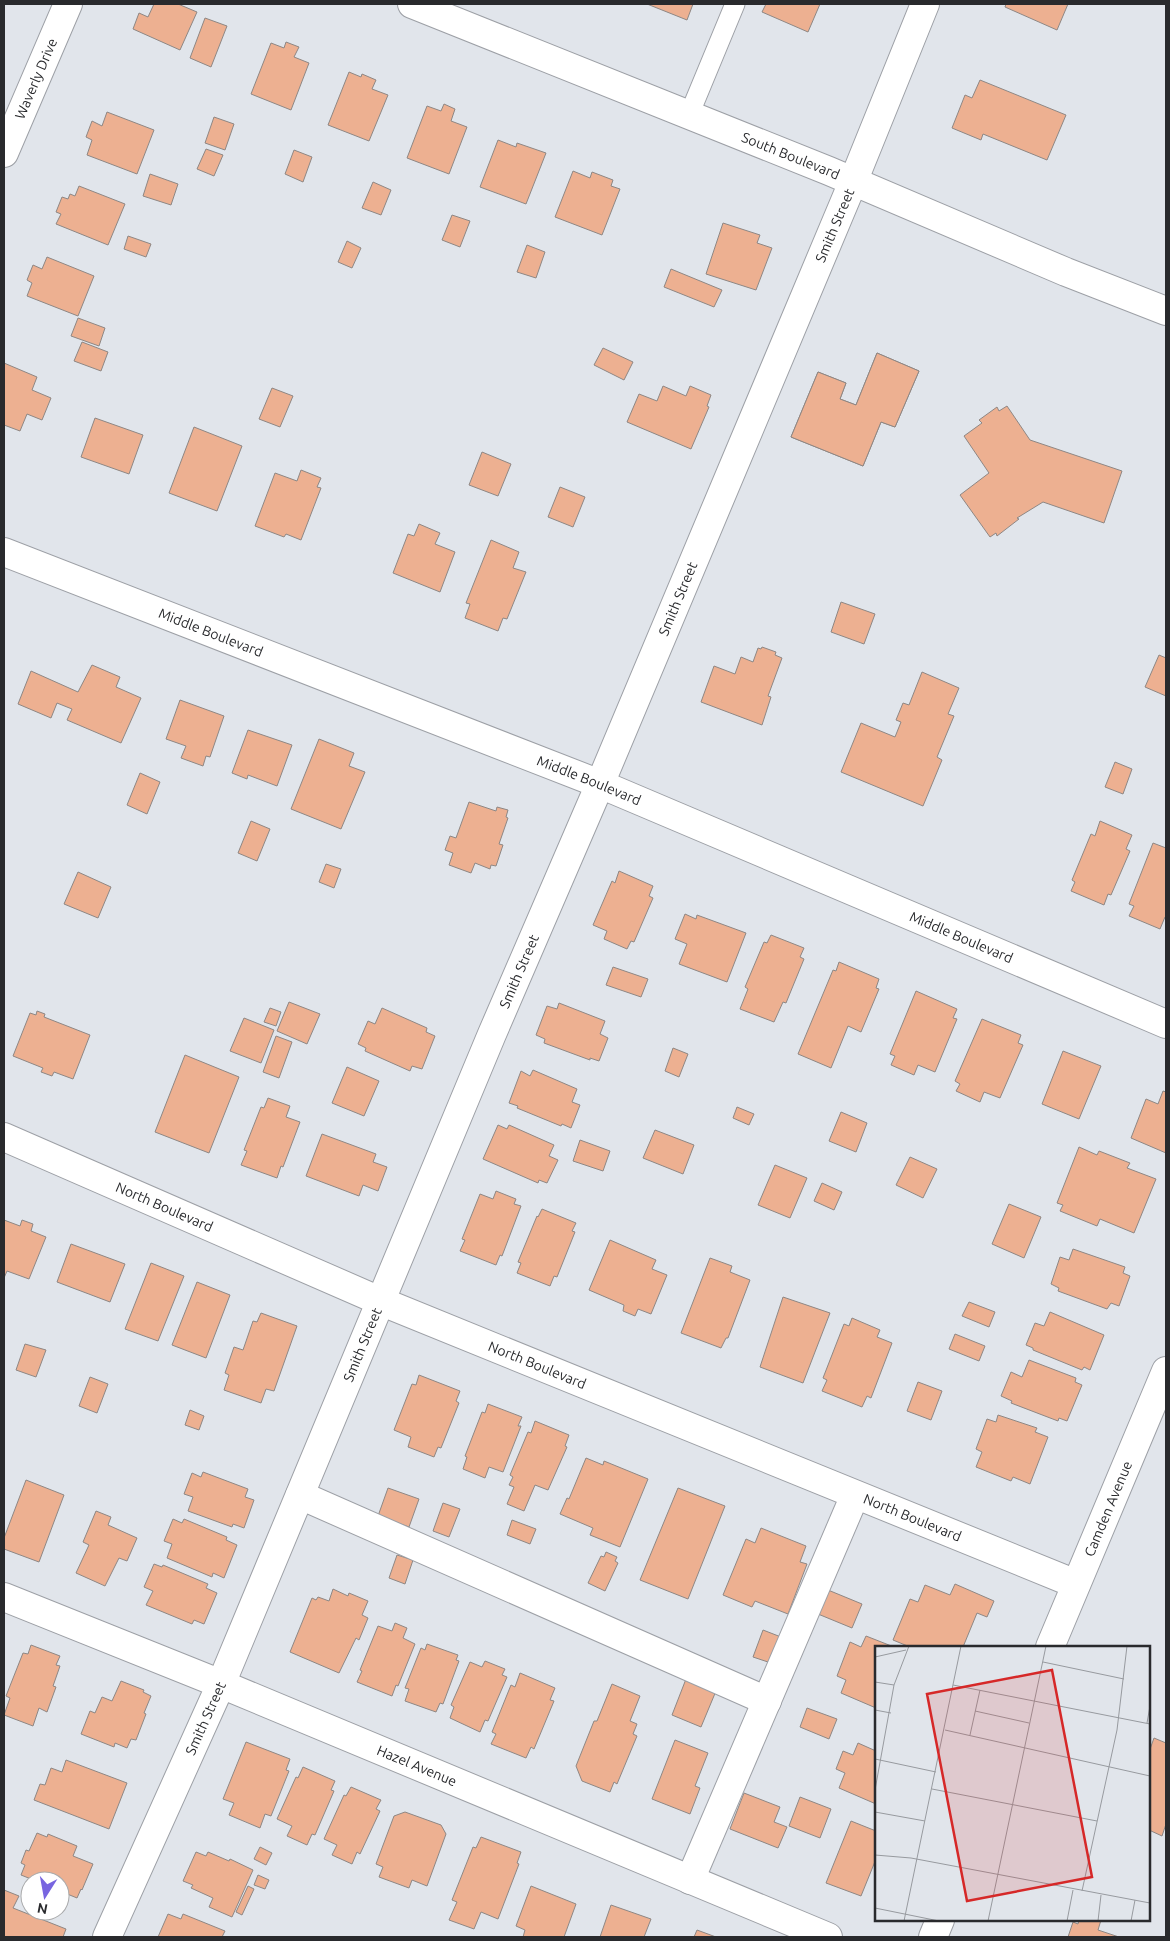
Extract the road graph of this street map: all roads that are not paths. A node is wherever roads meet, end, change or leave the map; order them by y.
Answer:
1 (68, 4) edge
2 (412, 4) edge
3 (735, 4) edge
4 (925, 4) edge
5 (689, 115) junction
6 (4, 153) edge
7 (853, 182) junction
8 (1166, 312) edge
9 (4, 552) edge
10 (600, 784) junction
11 (1166, 1024) edge
12 (4, 1137) edge
13 (380, 1301) junction
14 (1166, 1372) edge
15 (300, 1495) junction
16 (856, 1495) junction
17 (1076, 1584) junction
18 (4, 1597) edge
19 (1050, 1646) edge
20 (221, 1684) junction
21 (767, 1701) junction
22 (690, 1880) junction
23 (940, 1921) edge
24 (106, 1937) edge
25 (828, 1937) edge
26 (933, 1937) edge

1 - 6 street, Waverly Drive
2 - 5 street, South Boulevard
3 - 5 lane
4 - 7 street, Smith Street
5 - 7 street, South Boulevard
7 - 8 street, South Boulevard
7 - 10 street, Smith Street
9 - 10 street, Middle Boulevard
10 - 11 street, Middle Boulevard
10 - 13 street, Smith Street
12 - 13 street, North Boulevard
13 - 15 street, Smith Street
13 - 16 street, North Boulevard
14 - 17 street, Camden Avenue
15 - 20 street, Smith Street
15 - 21 street
16 - 17 street, North Boulevard
16 - 21 street
17 - 19 street, Camden Avenue
18 - 20 street, Hazel Avenue
20 - 22 street, Hazel Avenue
20 - 24 street, Smith Street
21 - 22 street
22 - 25 street, Hazel Avenue
23 - 26 street

